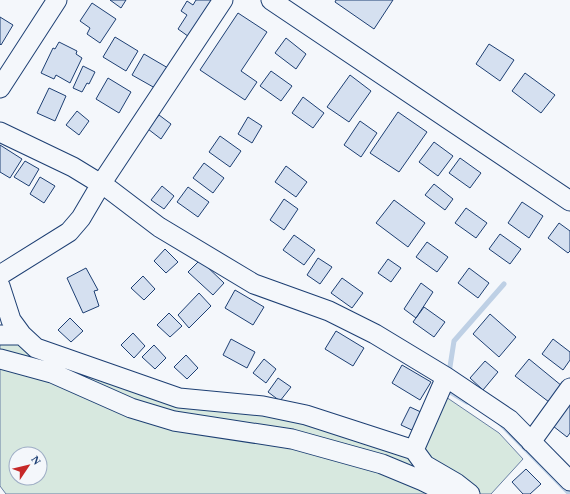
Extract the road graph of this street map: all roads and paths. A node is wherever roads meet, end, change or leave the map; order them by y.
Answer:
1 (57, 0) edge
2 (223, 0) edge
3 (272, 0) edge
4 (0, 88) edge
5 (0, 132) edge
6 (102, 184) junction
7 (570, 201) edge
8 (0, 275) edge
9 (0, 286) edge
10 (0, 331) edge
11 (0, 335) edge
12 (22, 335) junction
13 (0, 359) edge
14 (446, 377) junction
15 (570, 388) edge
16 (531, 442) junction
17 (414, 450) junction
18 (570, 482) edge
19 (450, 494) edge
20 (470, 494) edge

1 - 4 street
2 - 6 street
3 - 7 street
5 - 6 street
6 - 8 street
6 - 14 street
9 - 12 street
10 - 12 street
11 - 12 street
12 - 17 street
13 - 19 street
14 - 16 street
14 - 17 street
15 - 16 street
16 - 18 street
17 - 20 street

